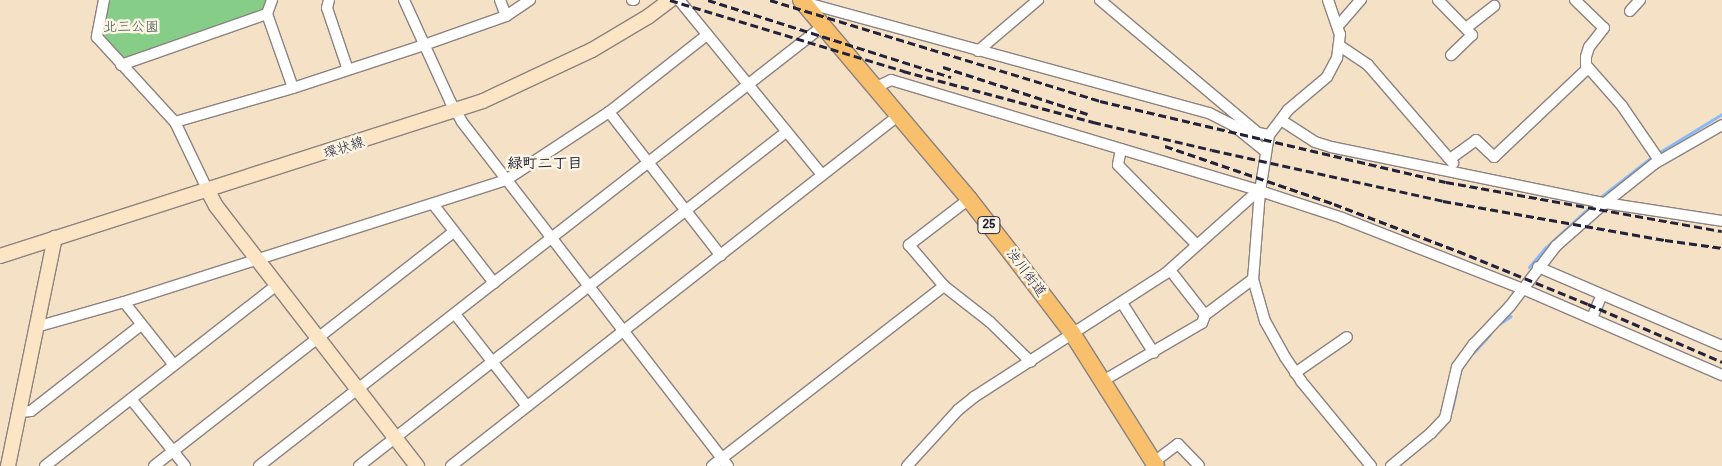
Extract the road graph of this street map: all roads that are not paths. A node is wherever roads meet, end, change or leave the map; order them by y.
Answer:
1 (104, 0) edge
2 (272, 0) edge
3 (329, 0) edge
4 (404, 0) edge
5 (500, 0) edge
6 (530, 0) edge
7 (670, 0) edge
8 (679, 0) edge
9 (1038, 0) edge
10 (1100, 0) edge
11 (1328, 0) edge
12 (1361, 0) edge
13 (1438, 0) edge
14 (1575, 0) edge
15 (1640, 0) edge
16 (802, 1) edge
17 (1494, 6) dead end
18 (1630, 11) dead end
19 (267, 14) junction
20 (506, 16) junction
21 (823, 26) junction
22 (1338, 26) junction
23 (1466, 28) junction
24 (707, 35) junction
25 (424, 45) junction
26 (1340, 46) junction
27 (978, 51) junction
28 (1451, 55) dead end
29 (121, 65) junction
30 (1588, 68) junction
31 (348, 70) junction
32 (748, 86) junction
33 (293, 88) junction
34 (874, 88) junction
35 (456, 112) junction
36 (609, 112) junction
37 (899, 115) junction
38 (1281, 120) junction
39 (175, 122) junction
40 (1722, 125) edge
41 (786, 132) junction
42 (1269, 135) junction
43 (1121, 149) junction
44 (1264, 151) junction
45 (1450, 159) junction
46 (1659, 160) junction
47 (649, 163) junction
48 (1456, 174) junction
49 (822, 176) junction
50 (506, 180) junction
51 (208, 191) junction
52 (1259, 191) junction
53 (969, 199) junction
54 (1604, 203) junction
55 (433, 204) junction
56 (686, 211) junction
57 (1722, 221) edge
58 (453, 232) junction
59 (55, 238) junction
60 (552, 239) junction
61 (1196, 244) junction
62 (0, 256) edge
63 (721, 256) junction
64 (257, 259) junction
65 (1538, 267) junction
66 (1170, 270) junction
67 (1253, 280) junction
68 (494, 283) junction
69 (277, 284) junction
70 (944, 286) junction
71 (589, 287) junction
72 (1523, 289) junction
73 (1602, 295) junction
74 (124, 302) junction
75 (1122, 303) junction
76 (455, 314) junction
77 (1205, 315) junction
78 (1592, 318) junction
79 (142, 325) junction
80 (36, 327) junction
81 (624, 331) junction
82 (1072, 333) junction
83 (1347, 337) dead end
84 (318, 338) junction
85 (1722, 346) edge
86 (1154, 353) junction
87 (493, 362) junction
88 (1031, 362) junction
89 (174, 365) junction
90 (1295, 373) junction
91 (1722, 375) edge
92 (1101, 382) junction
93 (358, 389) junction
94 (132, 399) junction
95 (527, 406) junction
96 (19, 412) junction
97 (396, 438) junction
98 (173, 451) junction
99 (725, 462) edge
100 (1155, 464) edge
101 (8, 466) edge
102 (45, 466) edge
103 (154, 466) edge
104 (185, 466) edge
105 (259, 466) edge
106 (360, 466) edge
107 (417, 466) edge
108 (452, 466) edge
109 (712, 466) edge
110 (907, 466) edge
111 (1199, 466) edge
112 (1371, 466) edge
113 (1391, 466) edge

1 - 29 street
2 - 19 street
3 - 31 street
4 - 25 street
5 - 20 street
6 - 20 street
7 - 35 street, 環状線
8 - 24 street
9 - 27 street
10 - 42 street
11 - 22 street
12 - 22 street
13 - 23 street
14 - 30 street
15 - 18 street
16 - 21 main road, 渋川街道 / 25
16 - 27 street
17 - 23 street
19 - 29 street
19 - 33 street
20 - 25 street
21 - 32 street
21 - 34 main road, 渋川街道 / 25
22 - 26 street
23 - 28 street
24 - 32 street
24 - 36 street
25 - 31 street
25 - 35 street
26 - 38 street
26 - 45 street
27 - 44 street
29 - 39 street
30 - 45 street
30 - 46 street
31 - 33 street
32 - 41 street
32 - 47 street
33 - 39 street
34 - 37 main road, 渋川街道 / 25
34 - 43 street
35 - 50 street
35 - 51 street, 環状線
36 - 47 street
36 - 50 street
37 - 49 street
37 - 53 main road, 渋川街道 / 25
38 - 42 street
38 - 48 street
39 - 51 street
40 - 46 street
41 - 49 street
41 - 56 street
42 - 44 street
43 - 52 street
43 - 61 street
44 - 52 street
45 - 48 street
46 - 54 street
47 - 56 street
47 - 60 street
48 - 54 street
49 - 63 street
50 - 55 street
50 - 60 street
51 - 59 street, 環状線
51 - 64 street
52 - 61 street
52 - 67 street
52 - 72 street
53 - 70 street
53 - 82 main road, 渋川街道 / 25
54 - 57 street
54 - 65 street
55 - 58 street
55 - 64 street
56 - 63 street
56 - 71 street
58 - 68 street
58 - 84 street
59 - 62 street, 環状線
59 - 80 street
60 - 68 street
60 - 71 street
61 - 66 street
63 - 81 street
64 - 69 street
64 - 74 street
65 - 72 street
65 - 73 street
66 - 75 street
66 - 77 street
67 - 77 street
67 - 90 street
68 - 76 street
69 - 84 street
69 - 89 street
70 - 88 street
70 - 99 street
71 - 81 street
71 - 87 street
72 - 78 street
72 - 113 street
73 - 78 street
73 - 85 street
74 - 79 street
74 - 80 street
75 - 82 street
75 - 86 street
76 - 87 street
76 - 93 street
77 - 86 street
78 - 91 street
79 - 89 street
79 - 96 street
80 - 96 street
81 - 95 street
81 - 99 street
82 - 88 street
82 - 92 main road, 渋川街道 / 25
83 - 90 street
84 - 93 street
84 - 98 street
86 - 92 street
87 - 95 street
87 - 97 street
88 - 110 street
89 - 94 street
90 - 112 street
92 - 100 main road, 渋川街道 / 25
93 - 97 street
93 - 105 street
94 - 98 street
94 - 102 street
95 - 108 street
96 - 101 street
97 - 106 street
97 - 107 street
98 - 103 street
98 - 104 street
99 - 109 street
100 - 111 street

